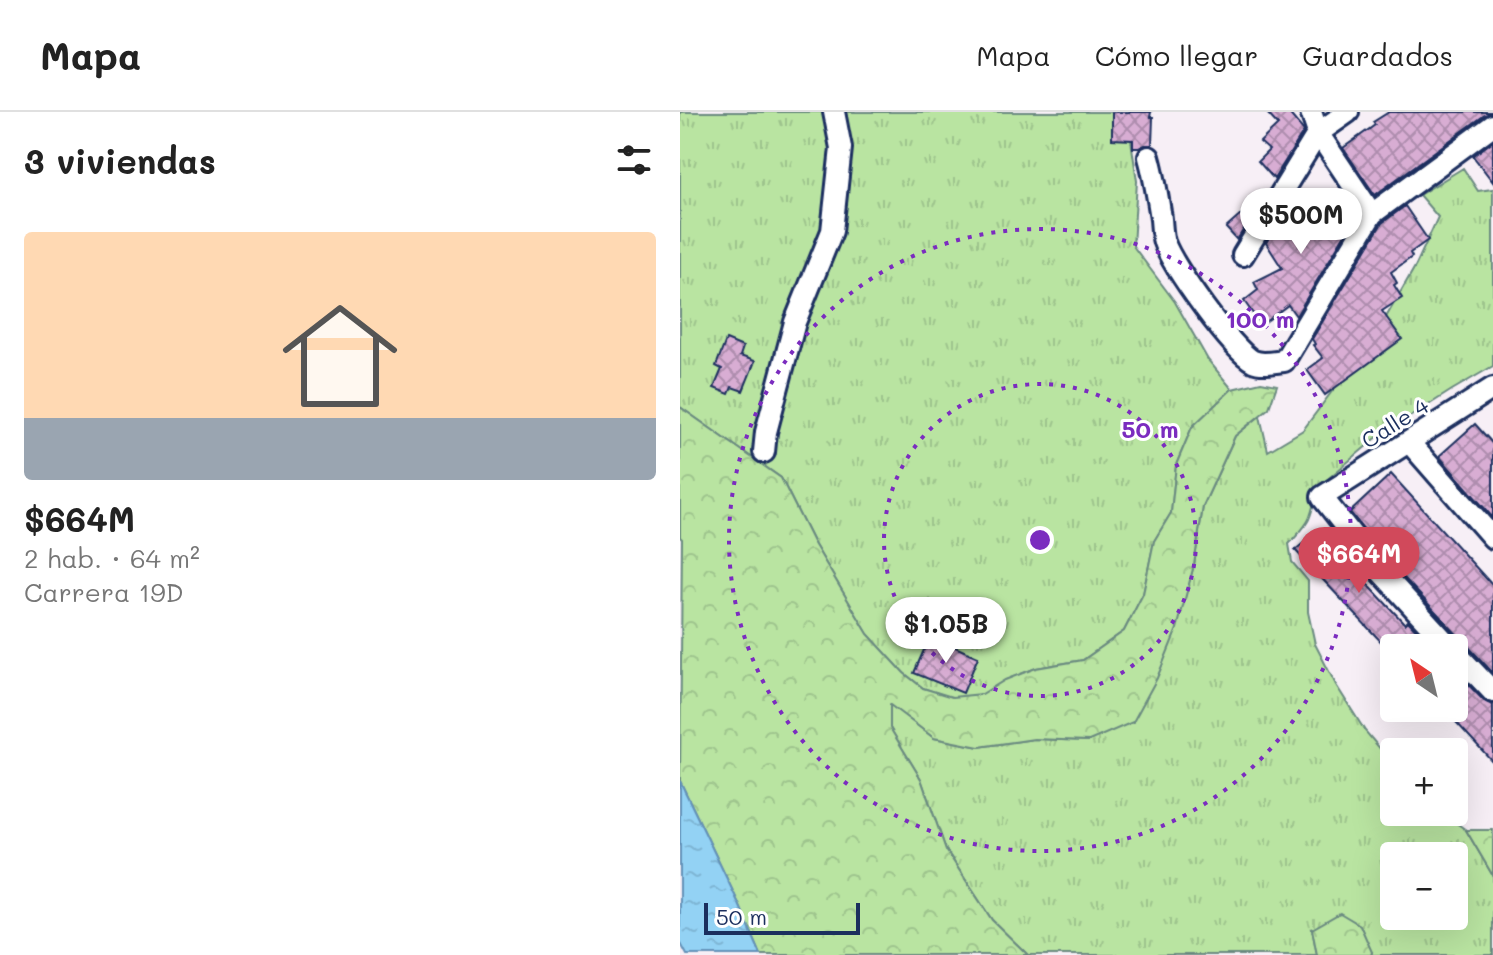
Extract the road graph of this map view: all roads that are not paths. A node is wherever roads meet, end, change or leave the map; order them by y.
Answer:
1 (834, 112) edge
2 (1311, 112) edge
3 (1348, 112) edge
4 (1493, 125) edge
5 (1318, 133) junction
6 (1149, 157) dead end
7 (1372, 214) junction
8 (1243, 255) dead end
9 (1489, 398) edge
10 (1409, 442) junction
11 (764, 452) dead end
12 (1493, 538) edge
13 (1439, 634) edge
14 (1468, 665) edge
15 (1493, 692) edge

1 - 11 street
2 - 5 street
3 - 5 street
4 - 7 street
5 - 7 street
5 - 8 street
6 - 7 street
9 - 10 street, Calle 4
10 - 12 street
10 - 13 street, Calle 4
14 - 15 street

